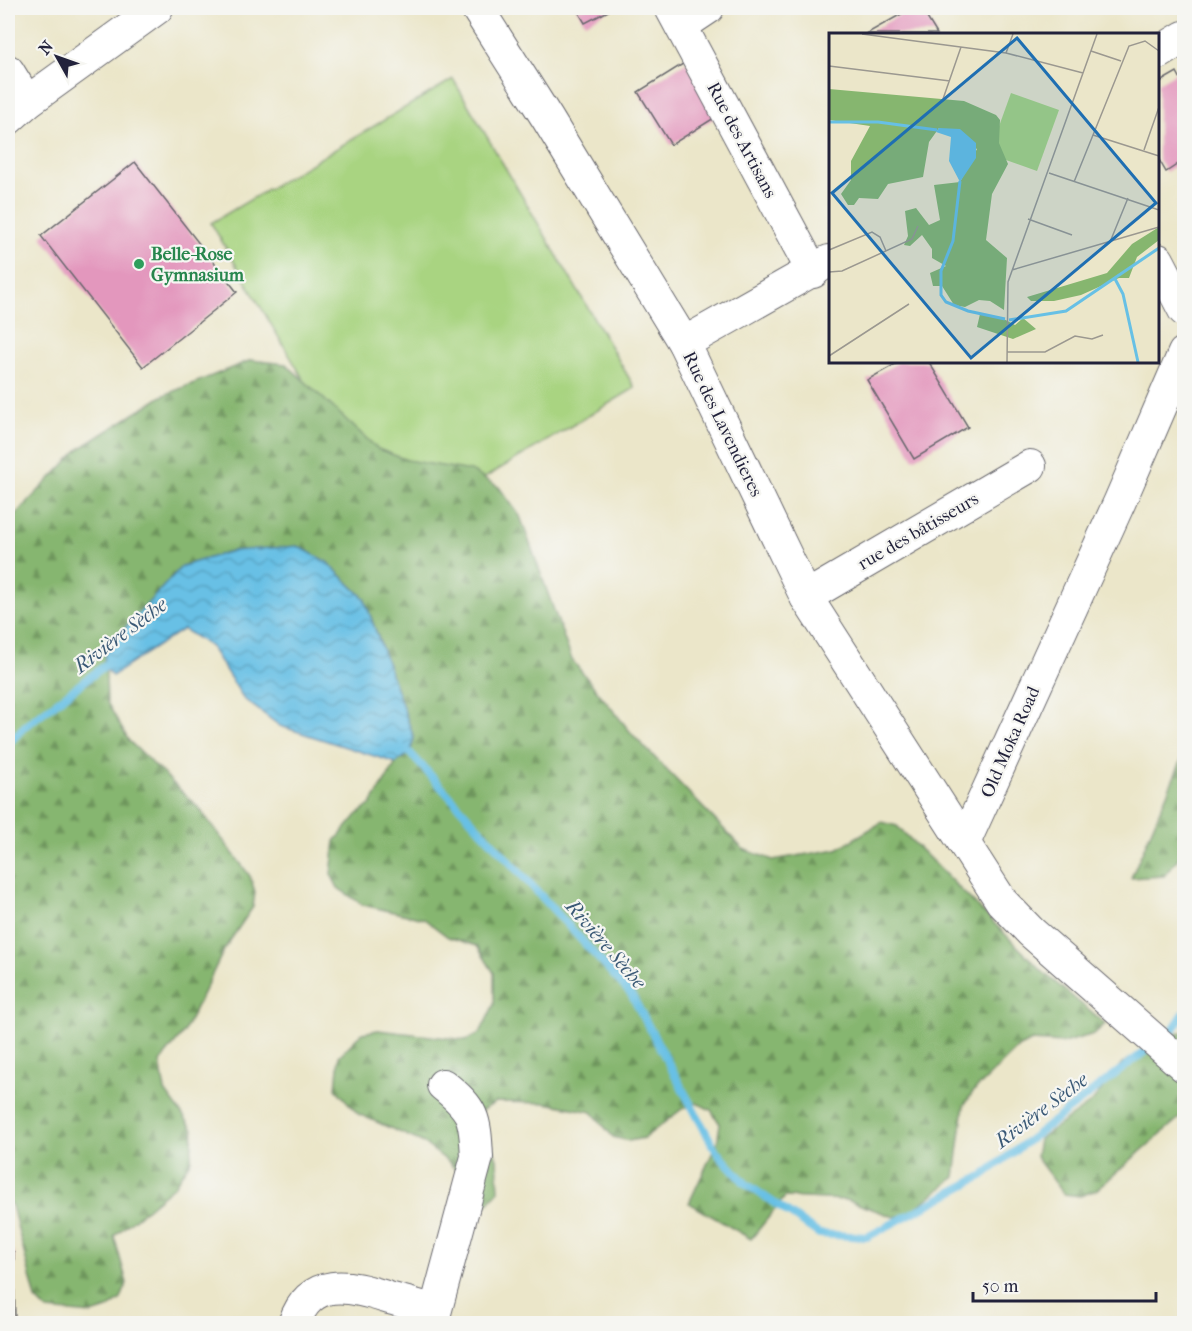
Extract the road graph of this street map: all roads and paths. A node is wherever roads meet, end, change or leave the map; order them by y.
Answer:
1 (157, 8) edge
2 (477, 8) edge
3 (708, 8) edge
4 (676, 17) edge
5 (1185, 37) edge
6 (1159, 51) edge
7 (8, 70) edge
8 (17, 111) edge
9 (1159, 262) edge
10 (822, 266) edge
11 (1185, 310) edge
12 (684, 344) junction
13 (1185, 353) edge
14 (1030, 466) dead end
15 (806, 597) junction
16 (964, 843) junction
17 (1182, 1064) edge
18 (443, 1085) dead end
19 (434, 1317) edge
20 (294, 1323) edge

1 - 8 street
2 - 12 street, Rue des Lavendieres
3 - 4 street
4 - 10 street, Rue des Artisans
5 - 6 street
7 - 8 street
9 - 11 street
10 - 12 street
12 - 15 street, Rue des Lavendieres
13 - 16 street, Old Moka Road
14 - 15 street, rue des bâtisseurs
15 - 16 street, Rue des Lavendieres
16 - 17 street
18 - 19 street
19 - 20 street

